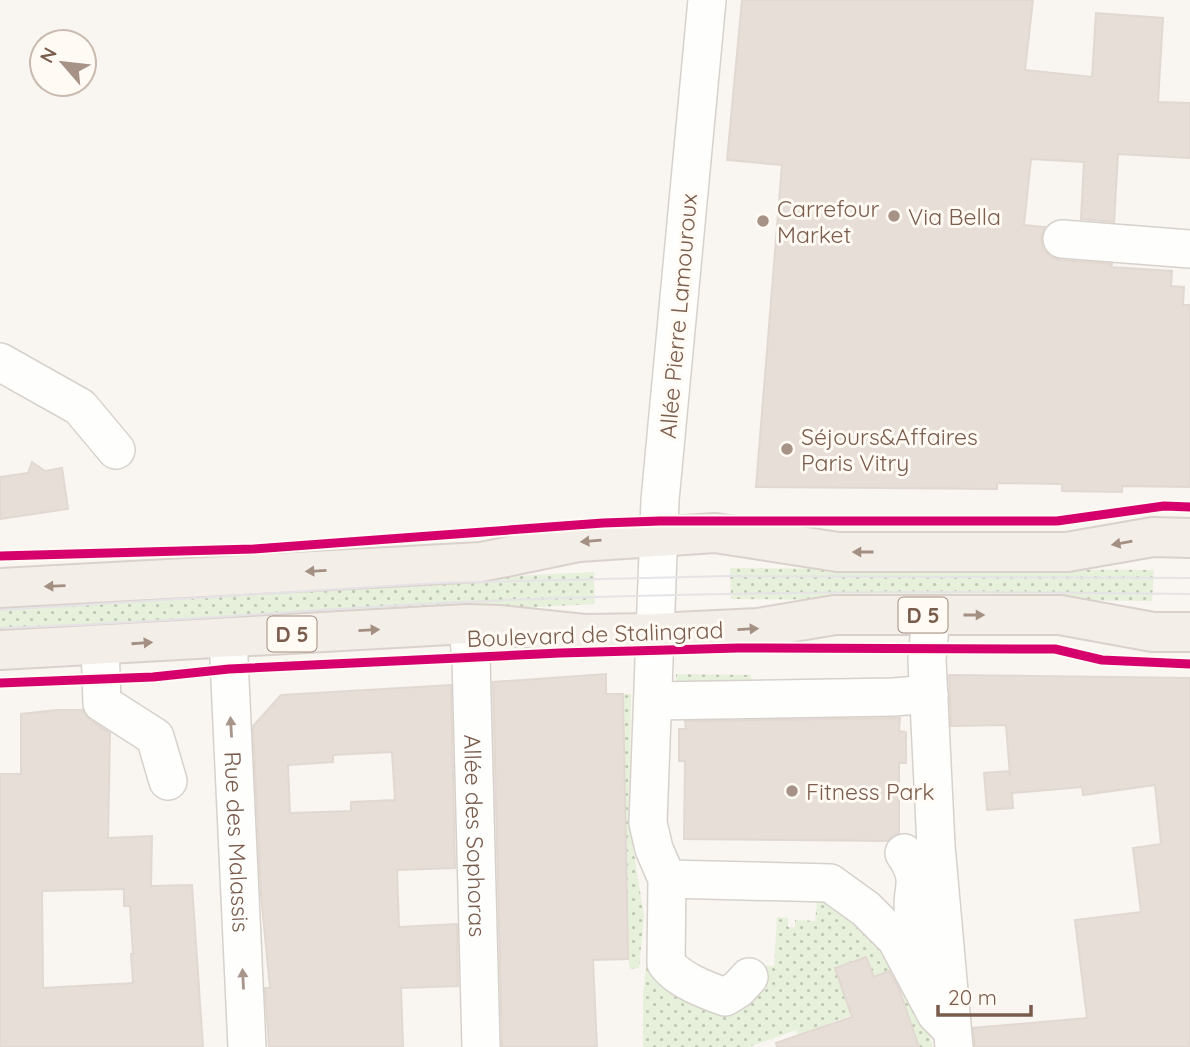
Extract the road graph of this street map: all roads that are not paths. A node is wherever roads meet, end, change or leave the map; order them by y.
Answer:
1 (707, 0) edge
2 (1062, 239) dead end
3 (1190, 249) edge
4 (0, 362) edge
5 (116, 450) dead end
6 (659, 537) junction
7 (1190, 538) edge
8 (0, 588) edge
9 (932, 615) junction
10 (467, 624) junction
11 (1190, 632) edge
12 (655, 633) junction
13 (228, 637) junction
14 (100, 646) junction
15 (0, 650) edge
16 (929, 694) junction
17 (653, 701) junction
18 (167, 781) dead end
19 (904, 853) dead end
20 (667, 879) junction
21 (749, 977) dead end
22 (954, 1039) edge
23 (247, 1047) edge
24 (481, 1047) edge

1 - 6 street, Allée Pierre Lamouroux
2 - 3 street
4 - 5 street
7 -> 6 main road
6 -> 8 main road
6 - 12 street, Allée Pierre Lamouroux
9 -> 11 main road, Boulevard de Stalingrad / D 5
12 -> 9 main road, Boulevard de Stalingrad / D 5
9 - 16 street
10 - 12 main road, Boulevard de Stalingrad / D 5
13 -> 10 main road, Boulevard de Stalingrad / D 5
10 - 24 street, Allée des Sophoras
12 - 17 street, Allée Pierre Lamouroux
14 -> 13 main road, Boulevard de Stalingrad / D 5
23 -> 13 street, Rue des Malassis
14 - 15 main road, Boulevard de Stalingrad / D 5
14 - 18 street
16 - 17 street
16 - 22 street
17 - 20 street, Allée Pierre Lamouroux
19 - 22 street
20 - 21 street
20 - 22 street

